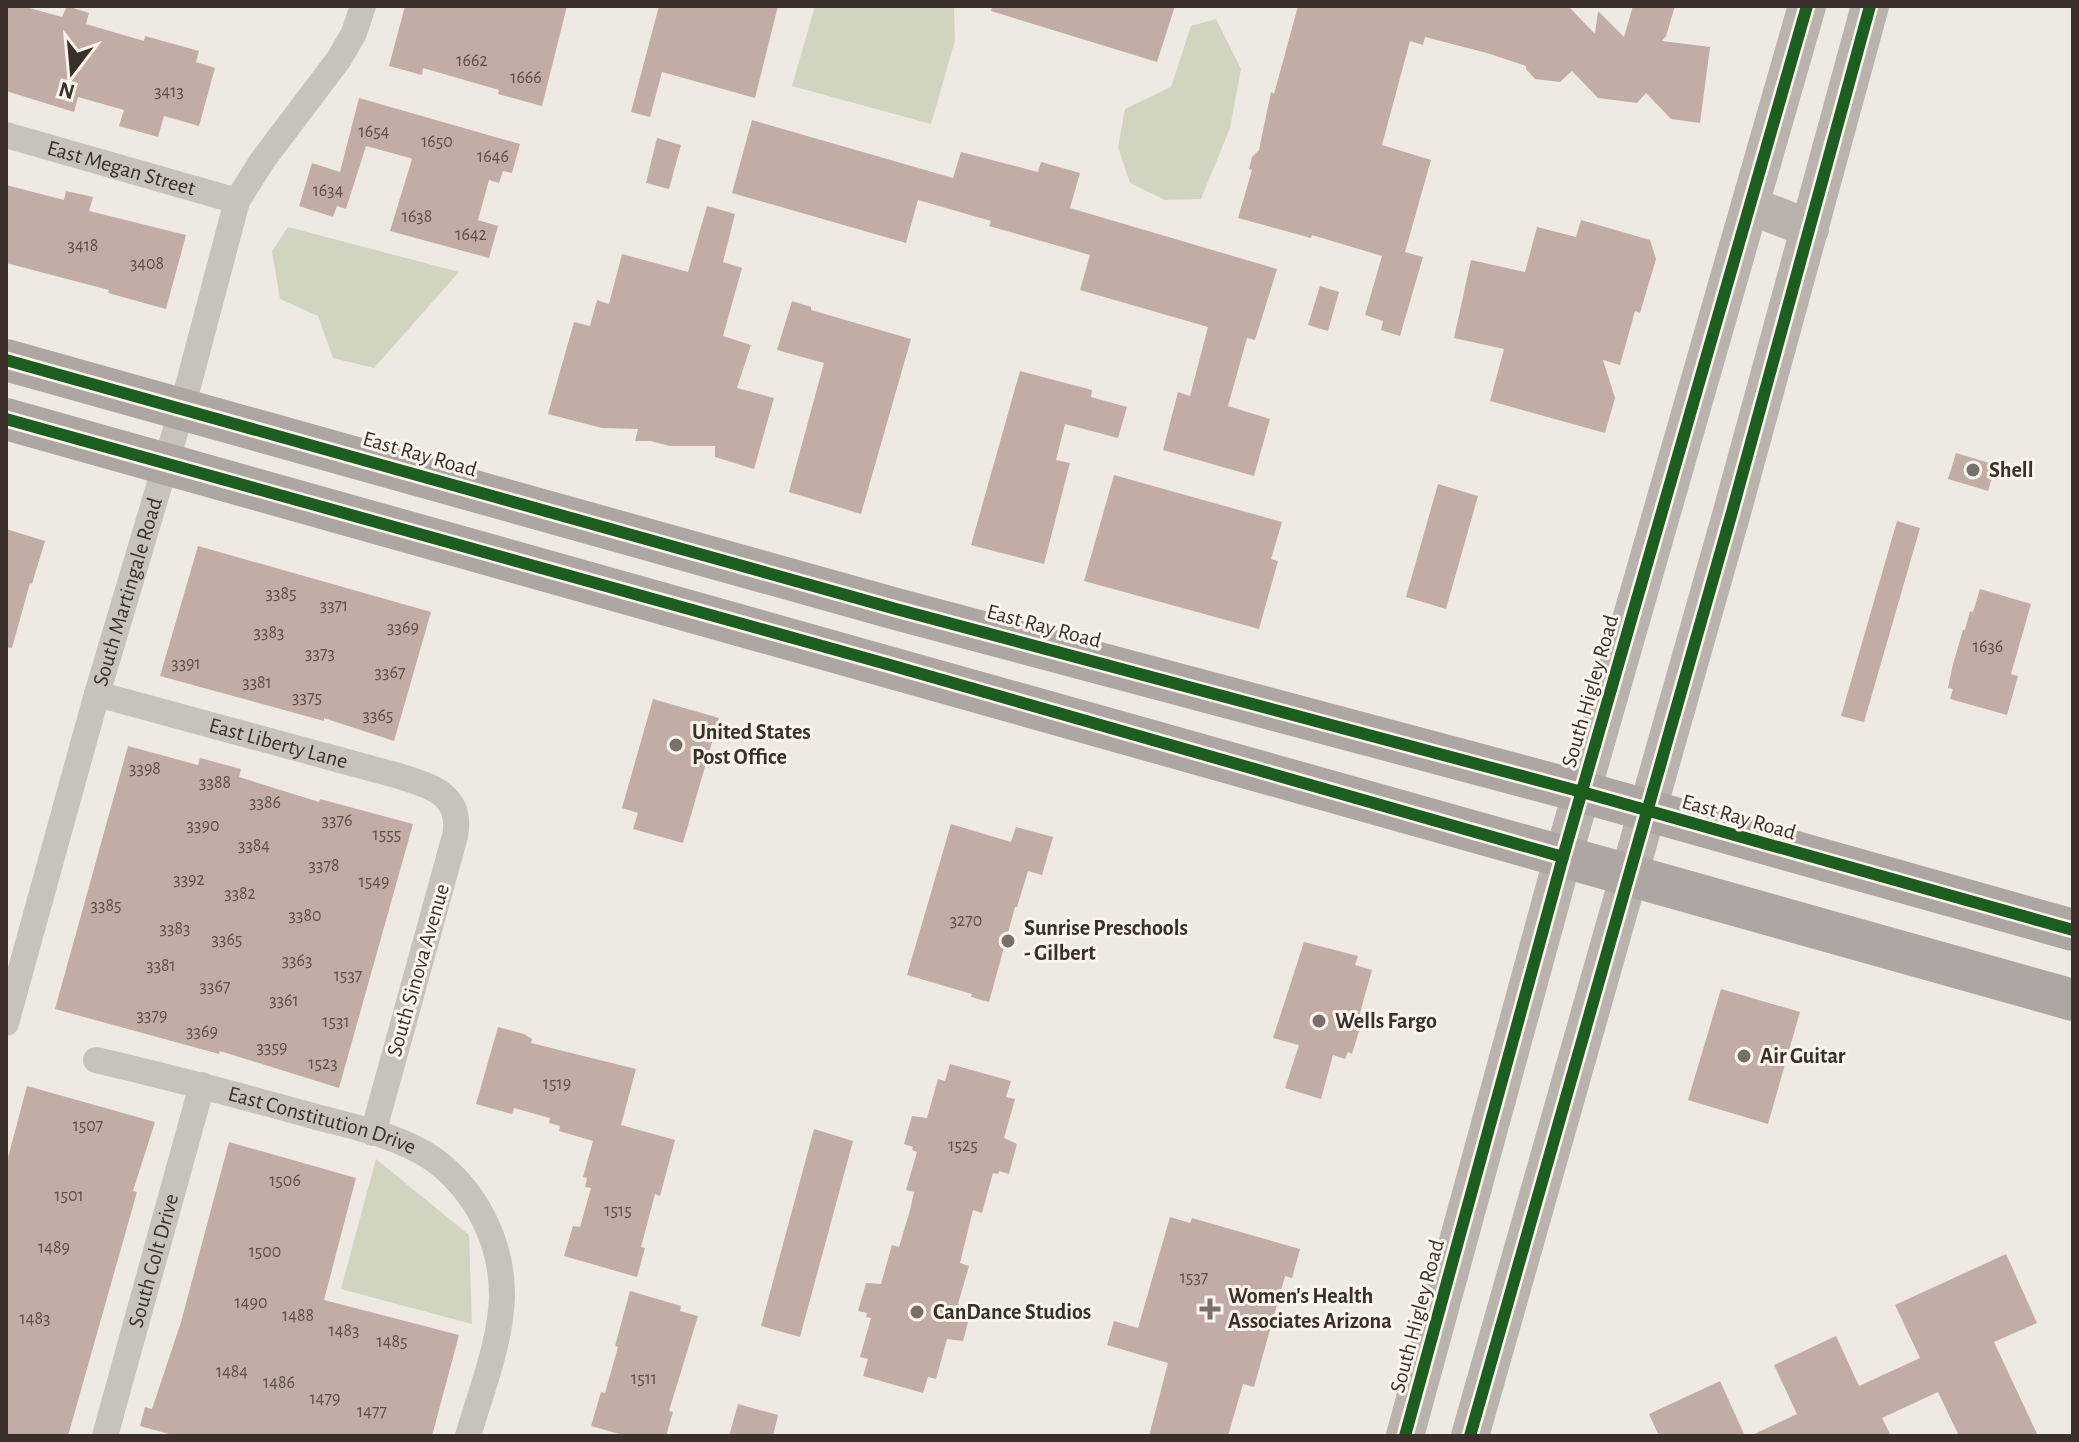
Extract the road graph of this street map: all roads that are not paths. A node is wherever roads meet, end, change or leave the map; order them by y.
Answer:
1 (363, 6) edge
2 (1807, 6) edge
3 (1870, 6) edge
4 (6, 135) edge
5 (237, 201) junction
6 (1752, 206) junction
7 (1810, 229) junction
8 (6, 360) edge
9 (182, 409) junction
10 (6, 419) edge
11 (166, 463) junction
12 (97, 694) junction
13 (1582, 792) junction
14 (453, 807) joint
15 (1646, 811) junction
16 (1563, 857) junction
17 (1629, 876) junction
18 (2073, 930) edge
19 (2073, 1000) edge
20 (6, 1023) edge
21 (96, 1060) dead end
22 (202, 1085) junction
23 (373, 1133) junction
24 (105, 1436) edge
25 (468, 1436) edge
26 (1405, 1436) edge
27 (1470, 1436) edge

1 - 5 street, South Martingale Road
2 - 6 main road, South Higley Road
3 - 7 main road
4 - 5 street, East Megan Street
5 - 9 street, South Martingale Road
6 - 7 main road
6 - 13 main road, South Higley Road
7 - 15 main road
8 - 9 main road, East Ray Road
9 - 11 street, South Martingale Road
9 - 13 main road, East Ray Road
10 - 11 main road
11 - 12 street, South Martingale Road
11 - 16 main road
12 - 14 street, East Liberty Lane
12 - 20 street, South Martingale Road
13 - 15 main road, East Ray Road
13 - 16 main road, South Higley Road
14 - 23 street, South Sinova Avenue
15 - 17 main road
15 - 18 main road, East Ray Road
16 - 17 main road
16 - 26 main road, South Higley Road
17 - 19 main road
17 - 27 main road
21 - 22 street, East Constitution Drive
22 - 23 street, East Constitution Drive
22 - 24 street, South Colt Drive
23 - 25 street, East Constitution Drive

